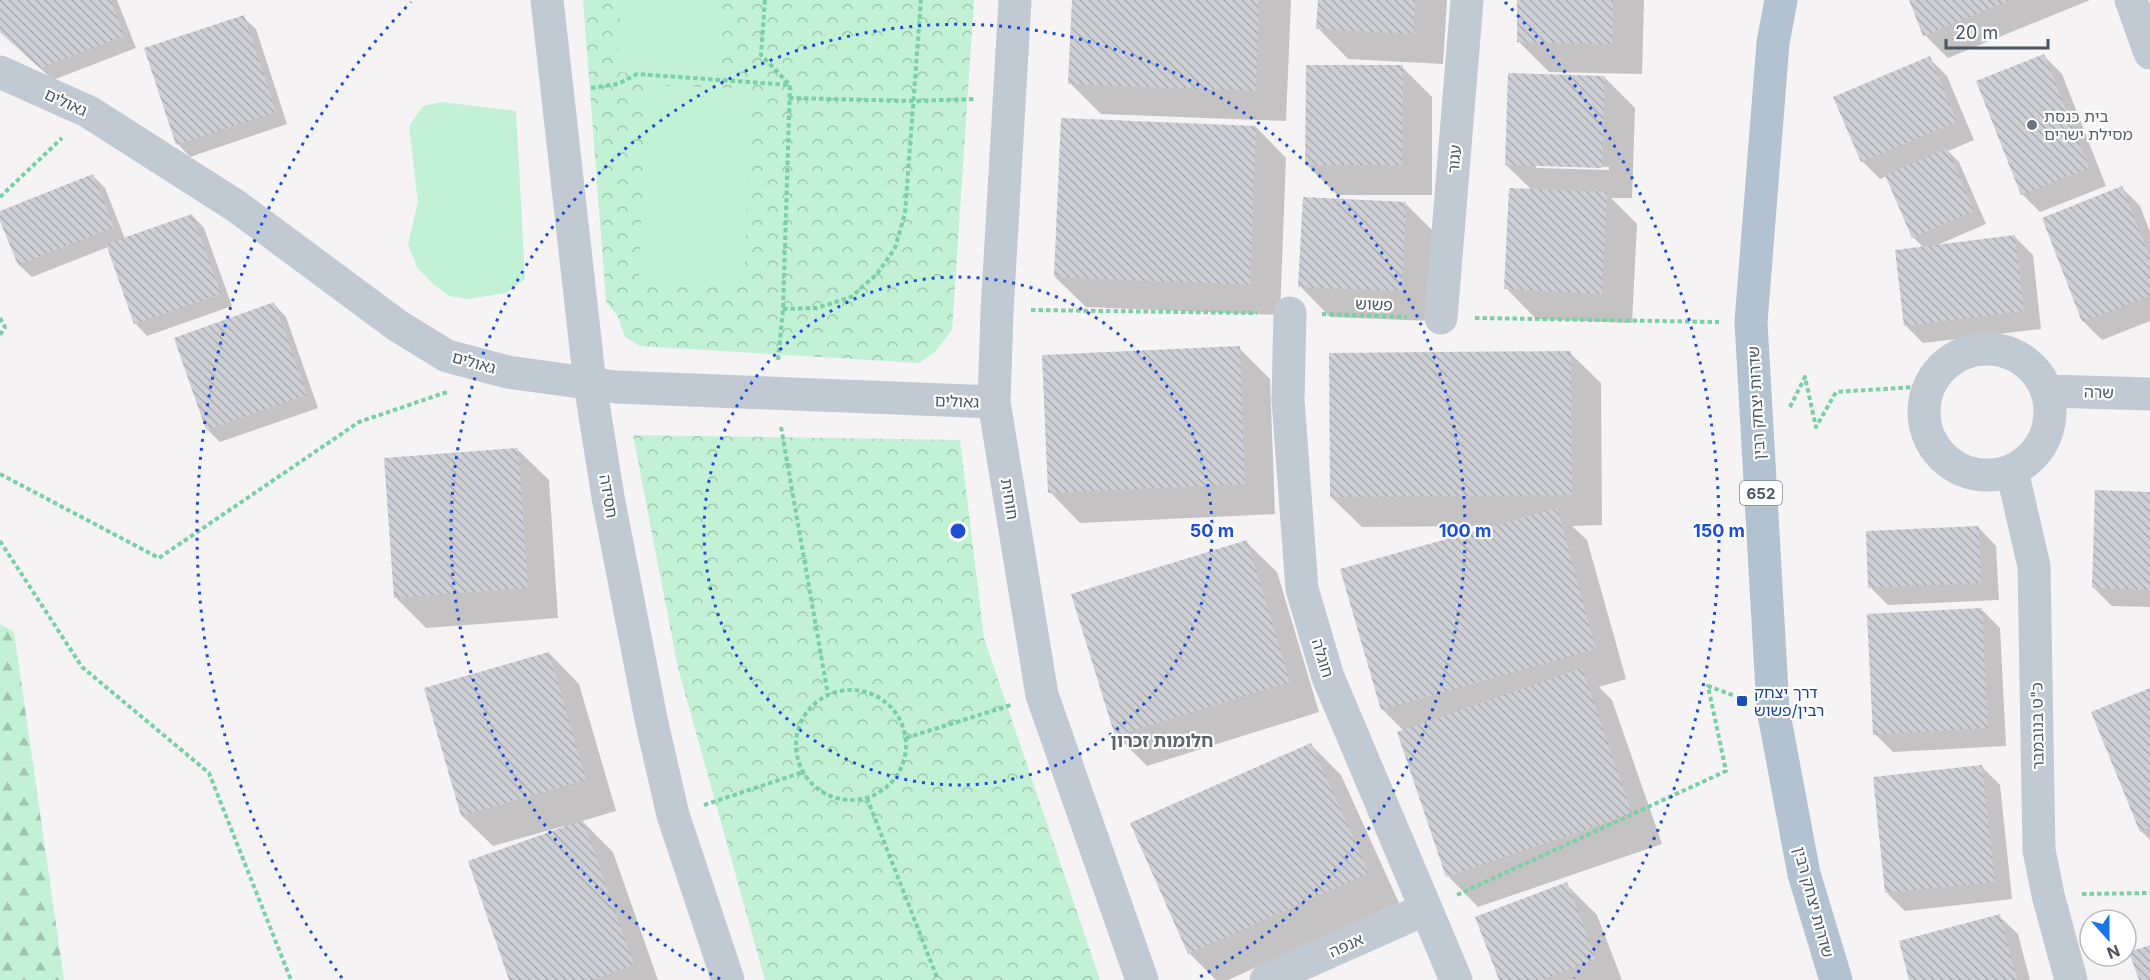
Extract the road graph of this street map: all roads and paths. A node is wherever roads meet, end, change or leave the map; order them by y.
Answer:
1 (547, 0) edge
2 (765, 0) edge
3 (921, 0) edge
4 (1015, 0) edge
5 (1467, 0) edge
6 (1781, 0) edge
7 (2131, 0) edge
8 (2150, 53) edge
9 (0, 72) edge
10 (790, 85) junction
11 (557, 91) junction
12 (789, 98) junction
13 (914, 101) junction
14 (1009, 101) junction
15 (89, 112) junction
16 (0, 197) edge
17 (783, 309) junction
18 (997, 312) junction
19 (1290, 313) junction
20 (0, 318) edge
21 (1441, 318) junction
22 (1751, 322) junction
23 (0, 335) edge
24 (590, 384) junction
25 (1929, 386) junction
26 (455, 390) dead end
27 (2048, 391) junction
28 (775, 393) junction
29 (2150, 394) edge
30 (994, 402) junction
31 (1786, 414) dead end
32 (2012, 471) junction
33 (0, 474) edge
34 (0, 541) edge
35 (828, 695) junction
36 (1042, 695) junction
37 (1773, 709) junction
38 (906, 738) junction
39 (803, 772) junction
40 (704, 793) dead end
41 (867, 798) junction
42 (706, 804) junction
43 (709, 814) dead end
44 (673, 815) junction
45 (2150, 893) edge
46 (2048, 895) junction
47 (1426, 909) junction
48 (291, 980) edge
49 (728, 980) edge
50 (938, 980) edge
51 (1142, 980) edge
52 (1266, 980) edge
53 (1456, 980) edge
54 (1836, 980) edge
55 (2071, 980) edge

1 - 11 street, חסידה
2 - 10 path
3 - 13 path
4 - 14 street, חוחית
5 - 21 street, עגור
6 - 22 main road, שדרות יצחק רבין / 652
7 - 8 street
9 - 15 street, גאולים
10 - 11 path
10 - 12 path
11 - 24 street, חסידה
12 - 13 path
12 - 17 path
13 - 14 path
13 - 17 path
14 - 18 street, חוחית
15 - 16 path
15 - 24 street, גאולים
17 - 28 path
18 - 19 path, פשוש
18 - 30 street, חוחית
19 - 21 path, פשוש
19 - 47 street, חוגלה
20 - 23 path
21 - 22 path, פשוש
22 - 37 main road, שדרות יצחק רבין / 652
24 - 28 street, גאולים
24 - 44 street, חסידה
25 - 27 street
25 - 31 path
25 - 32 street
26 - 33 path
27 - 29 street, שרה
27 - 32 street
28 - 30 street, גאולים
28 - 35 path
30 - 36 street, חוחית
32 - 46 street, כ"ט בנובמבר
34 - 48 path
35 - 38 path
35 - 39 path
36 - 38 path
36 - 51 street, חוחית
37 - 47 path
37 - 54 main road, שדרות יצחק רבין / 652
38 - 41 path
39 - 41 path
39 - 42 path
40 - 42 path
41 - 50 path
42 - 43 path
42 - 44 path
44 - 49 street, חסידה
45 - 46 path
46 - 55 street, כ"ט בנובמבר
47 - 52 street, אנפה
47 - 53 street, חוגלה

